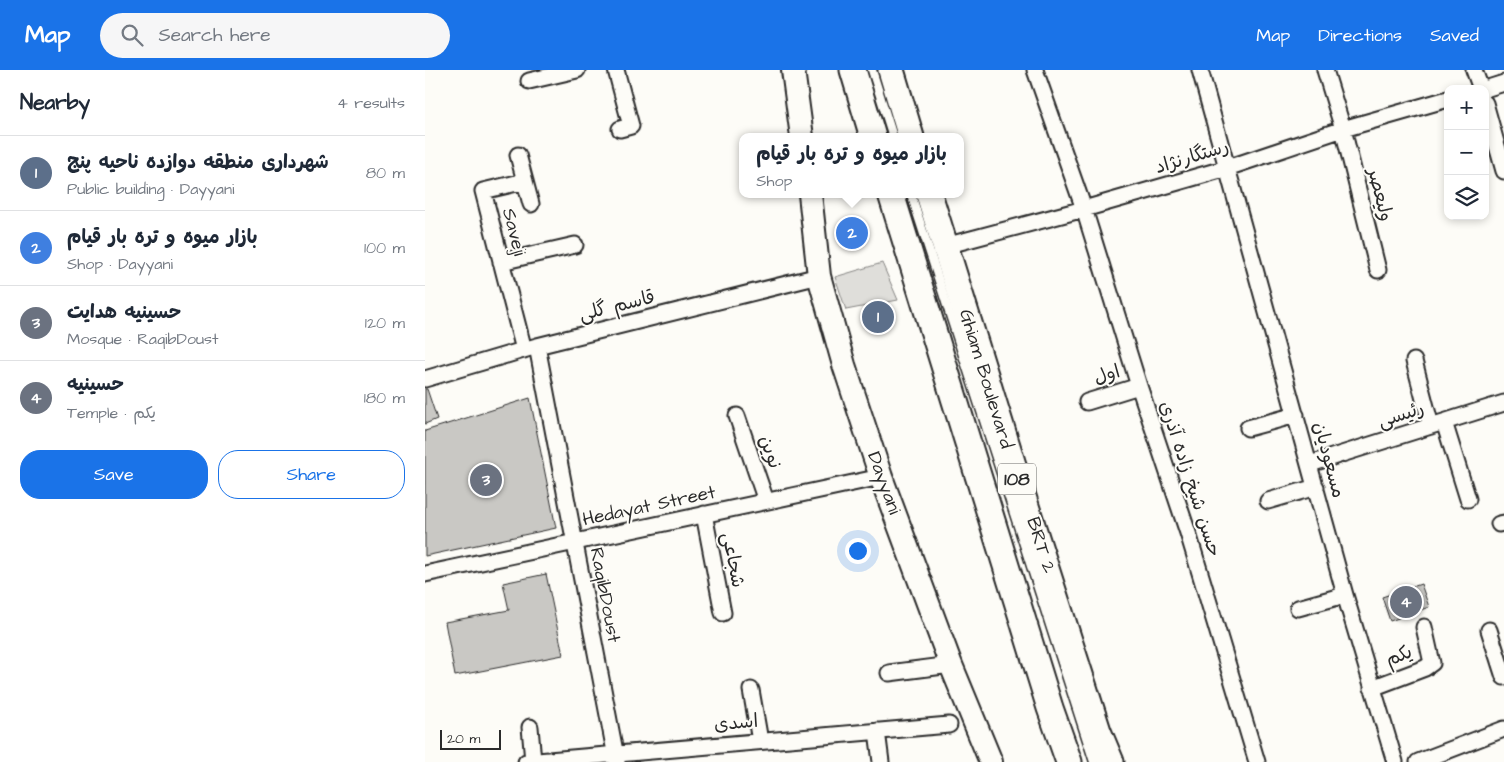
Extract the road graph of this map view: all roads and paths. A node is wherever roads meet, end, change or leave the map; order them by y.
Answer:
1 (577, 70) edge
2 (615, 70) edge
3 (793, 70) edge
4 (853, 70) edge
5 (873, 70) edge
6 (891, 70) edge
7 (1035, 70) edge
8 (1200, 70) edge
9 (1325, 70) edge
10 (1474, 70) edge
11 (529, 82) dead end
12 (1504, 83) edge
13 (1481, 85) edge
14 (1489, 87) edge
15 (1444, 100) edge
16 (1489, 117) edge
17 (620, 129) dead end
18 (1343, 129) junction
19 (801, 133) edge
20 (872, 133) edge
21 (892, 133) edge
22 (910, 133) edge
23 (518, 155) dead end
24 (1227, 168) junction
25 (1504, 171) edge
26 (525, 181) junction
27 (810, 198) edge
28 (892, 198) edge
29 (912, 198) edge
30 (930, 198) edge
31 (531, 204) dead end
32 (1084, 210) junction
33 (575, 245) dead end
34 (945, 246) junction
35 (501, 262) junction
36 (1378, 270) dead end
37 (819, 276) junction
38 (531, 348) junction
39 (1413, 361) dead end
40 (425, 379) edge
41 (1139, 386) junction
42 (1087, 402) dead end
43 (1504, 403) edge
44 (1296, 415) junction
45 (737, 416) dead end
46 (1437, 424) junction
47 (1248, 428) dead end
48 (1311, 464) junction
49 (881, 477) junction
50 (1316, 487) junction
51 (1468, 499) dead end
52 (766, 501) junction
53 (1267, 501) dead end
54 (704, 514) junction
55 (575, 542) junction
56 (425, 574) edge
57 (1345, 595) junction
58 (1298, 608) dead end
59 (723, 613) dead end
60 (1424, 627) dead end
61 (1489, 630) dead end
62 (951, 665) junction
63 (889, 673) dead end
64 (1504, 677) edge
65 (1372, 688) junction
66 (751, 690) dead end
67 (949, 724) dead end
68 (530, 728) dead end
69 (1504, 729) edge
70 (877, 731) junction
71 (760, 741) junction
72 (617, 758) edge
73 (533, 761) edge
74 (526, 762) edge
75 (881, 762) edge
76 (991, 762) edge
77 (1069, 762) edge
78 (1094, 762) edge
79 (1111, 762) edge
80 (1257, 762) edge
81 (1395, 762) edge
82 (1419, 762) edge

1 - 11 street
2 - 17 street
3 - 19 street
4 - 20 main road
5 - 21 lane
6 - 22 main road
7 - 32 street, حسن شیخ زاده آذری
8 - 24 street, مسعودیان
9 - 18 street, ولیعصر
10 - 13 street
12 - 14 street
15 - 18 street, رستگارنژاد
16 - 25 street
18 - 24 street, رستگارنژاد
18 - 36 street, ولیعصر
23 - 26 street, Saveji
24 - 32 street, رستگارنژاد
24 - 44 street, مسعودیان
26 - 31 street
26 - 35 street, Saveji
27 - 37 street, Dayyani
28 - 77 main road, Ghiam Boulevard / 108
29 - 78 lane, BRT 2
30 - 34 main road, Ghiam Boulevard / 108
32 - 34 street, رستگارنژاد
32 - 41 street, حسن شیخ زاده آذری
33 - 35 street
34 - 79 main road, Ghiam Boulevard / 108
35 - 38 street, Saveji
37 - 38 street, قاسم گلی
37 - 49 street, Dayyani
38 - 40 street, قاسم گلی
38 - 55 street, RaqibDoust
39 - 46 street
41 - 42 street, اول
41 - 80 street, حسن شیخ زاده آذری
43 - 46 street, رئیسی
44 - 47 street
44 - 48 street, مسعودیان
45 - 52 street, نوین
46 - 48 street, رئیسی
46 - 51 street
48 - 50 street, مسعودیان
49 - 52 street, Hedayat Street
49 - 62 street, Dayyani
50 - 53 street
50 - 57 street, مسعودیان
52 - 54 street, Hedayat Street
54 - 55 street, Hedayat Street
54 - 59 street, شجاعی
55 - 56 street, Hedayat Street
55 - 72 street, RaqibDoust
57 - 58 street
57 - 65 street, مسعودیان
60 - 65 street, یکم
61 - 64 street
62 - 63 street
62 - 76 street, Dayyani
65 - 81 street, مسعودیان
66 - 71 street
67 - 70 street, اسدی
68 - 73 street
69 - 82 street
70 - 71 street, اسدی
70 - 75 street
71 - 72 street, اسدی
72 - 73 street, اسدی
73 - 74 street, اسدی

